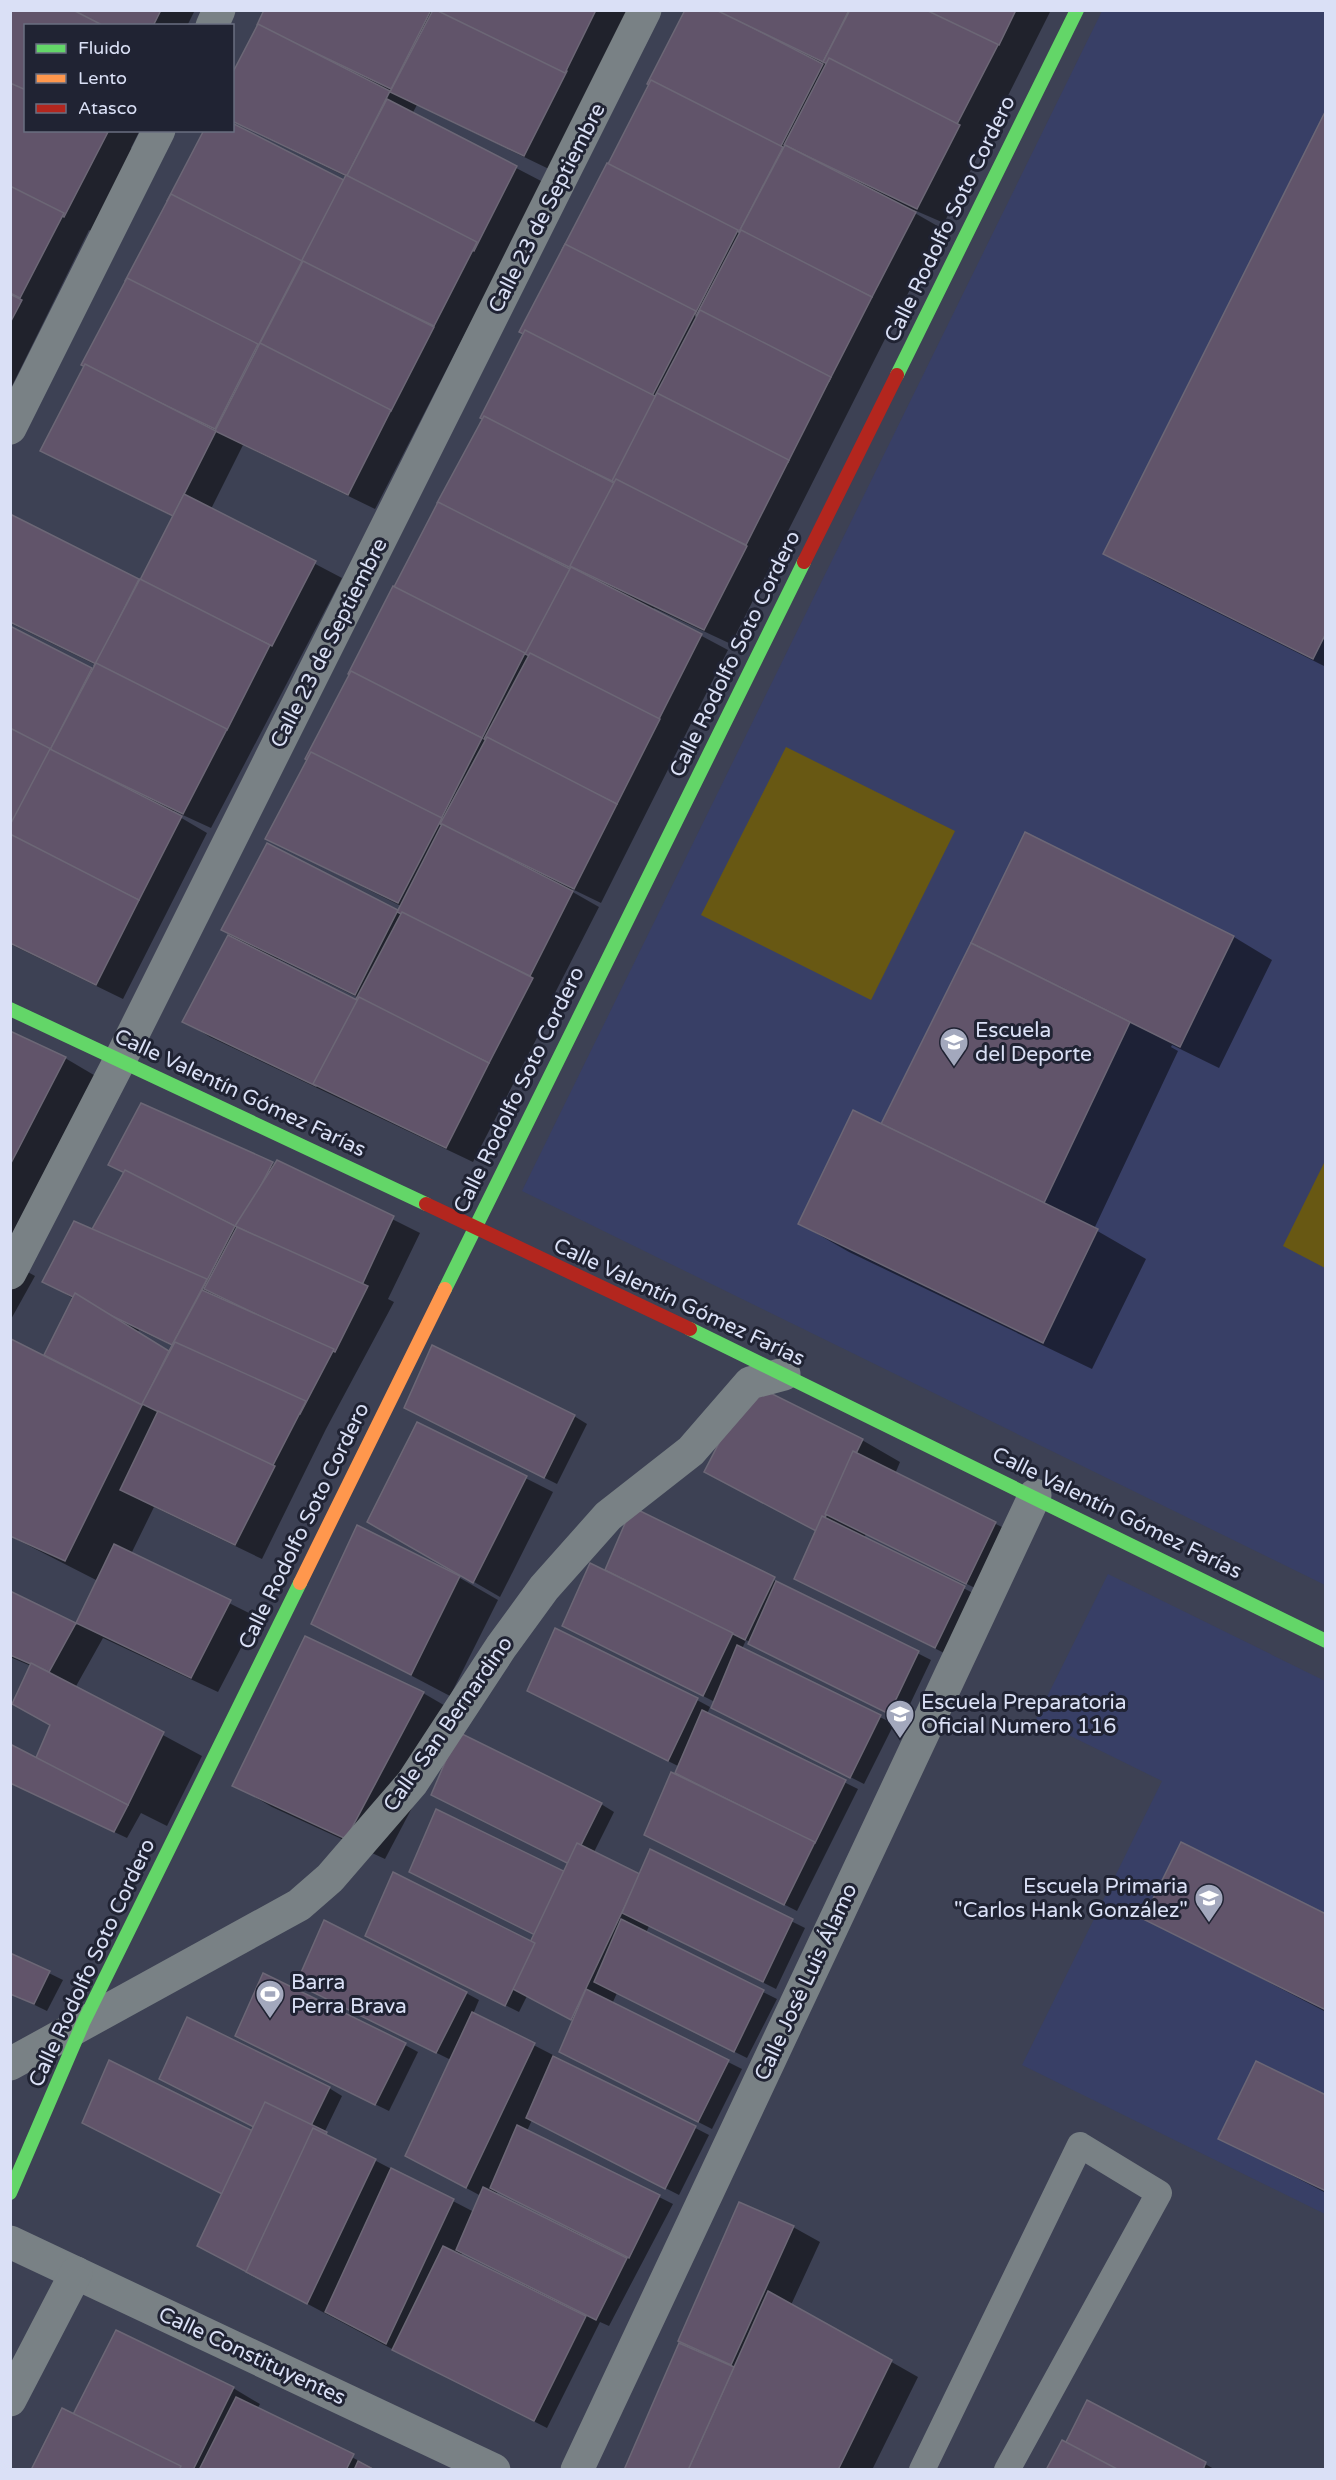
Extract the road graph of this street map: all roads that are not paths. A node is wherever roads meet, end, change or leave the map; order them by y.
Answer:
1 (219, 10) edge
2 (645, 10) edge
3 (1077, 10) edge
4 (213, 24) edge
5 (158, 132) edge
6 (10, 428) edge
7 (10, 1009) edge
8 (120, 1060) junction
9 (474, 1228) junction
10 (10, 1274) edge
11 (784, 1374) junction
12 (1035, 1495) junction
13 (1326, 1641) edge
14 (83, 2023) junction
15 (10, 2064) edge
16 (10, 2193) edge
17 (10, 2242) edge
18 (76, 2273) junction
19 (10, 2400) edge
20 (494, 2469) edge
21 (577, 2469) edge
22 (922, 2469) edge
23 (1007, 2469) edge

1 - 4 street
2 - 8 street, Calle 23 de Septiembre
3 - 9 street, Calle Rodolfo Soto Cordero
5 - 6 street
7 - 8 street, Calle Valentín Gómez Farías
8 - 9 street, Calle Valentín Gómez Farías
8 - 10 street, Calle 23 de Septiembre
9 - 11 street, Calle Valentín Gómez Farías
9 - 14 street, Calle Rodolfo Soto Cordero
11 - 12 street, Calle Valentín Gómez Farías
11 - 14 street, Calle San Bernardino
12 - 13 street, Calle Valentín Gómez Farías
12 - 21 street, Calle José Luis Álamo
14 - 15 street, Calle San Bernardino
14 - 16 street, Calle Rodolfo Soto Cordero
17 - 18 street, Calle Constituyentes
18 - 19 street
18 - 20 street, Calle Constituyentes
22 - 23 lane

